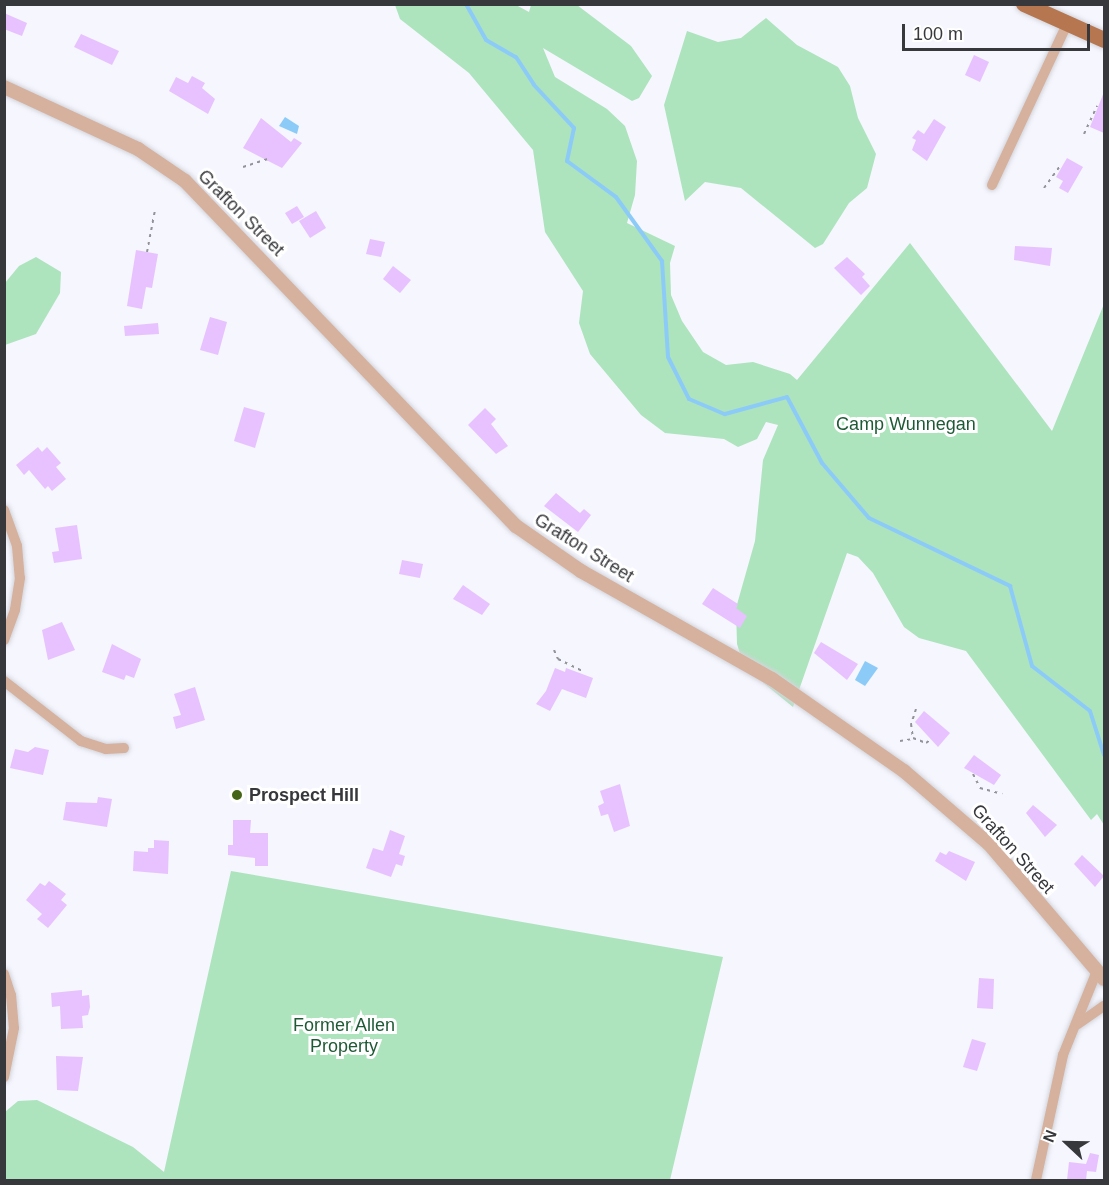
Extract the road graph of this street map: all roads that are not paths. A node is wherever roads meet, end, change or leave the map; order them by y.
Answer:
1 (1024, 4) edge
2 (1067, 24) junction
3 (1104, 40) edge
4 (4, 87) edge
5 (992, 185) dead end
6 (4, 510) edge
7 (4, 640) edge
8 (4, 681) edge
9 (124, 748) dead end
10 (4, 975) edge
11 (1101, 975) edge
12 (1104, 1006) edge
13 (1076, 1026) junction
14 (4, 1077) edge
15 (1036, 1180) edge

1 - 2 main road
2 - 3 main road
2 - 5 street
4 - 11 street, Grafton Street
6 - 7 street
8 - 9 street
10 - 14 street
11 - 13 street
12 - 13 street
13 - 15 street

